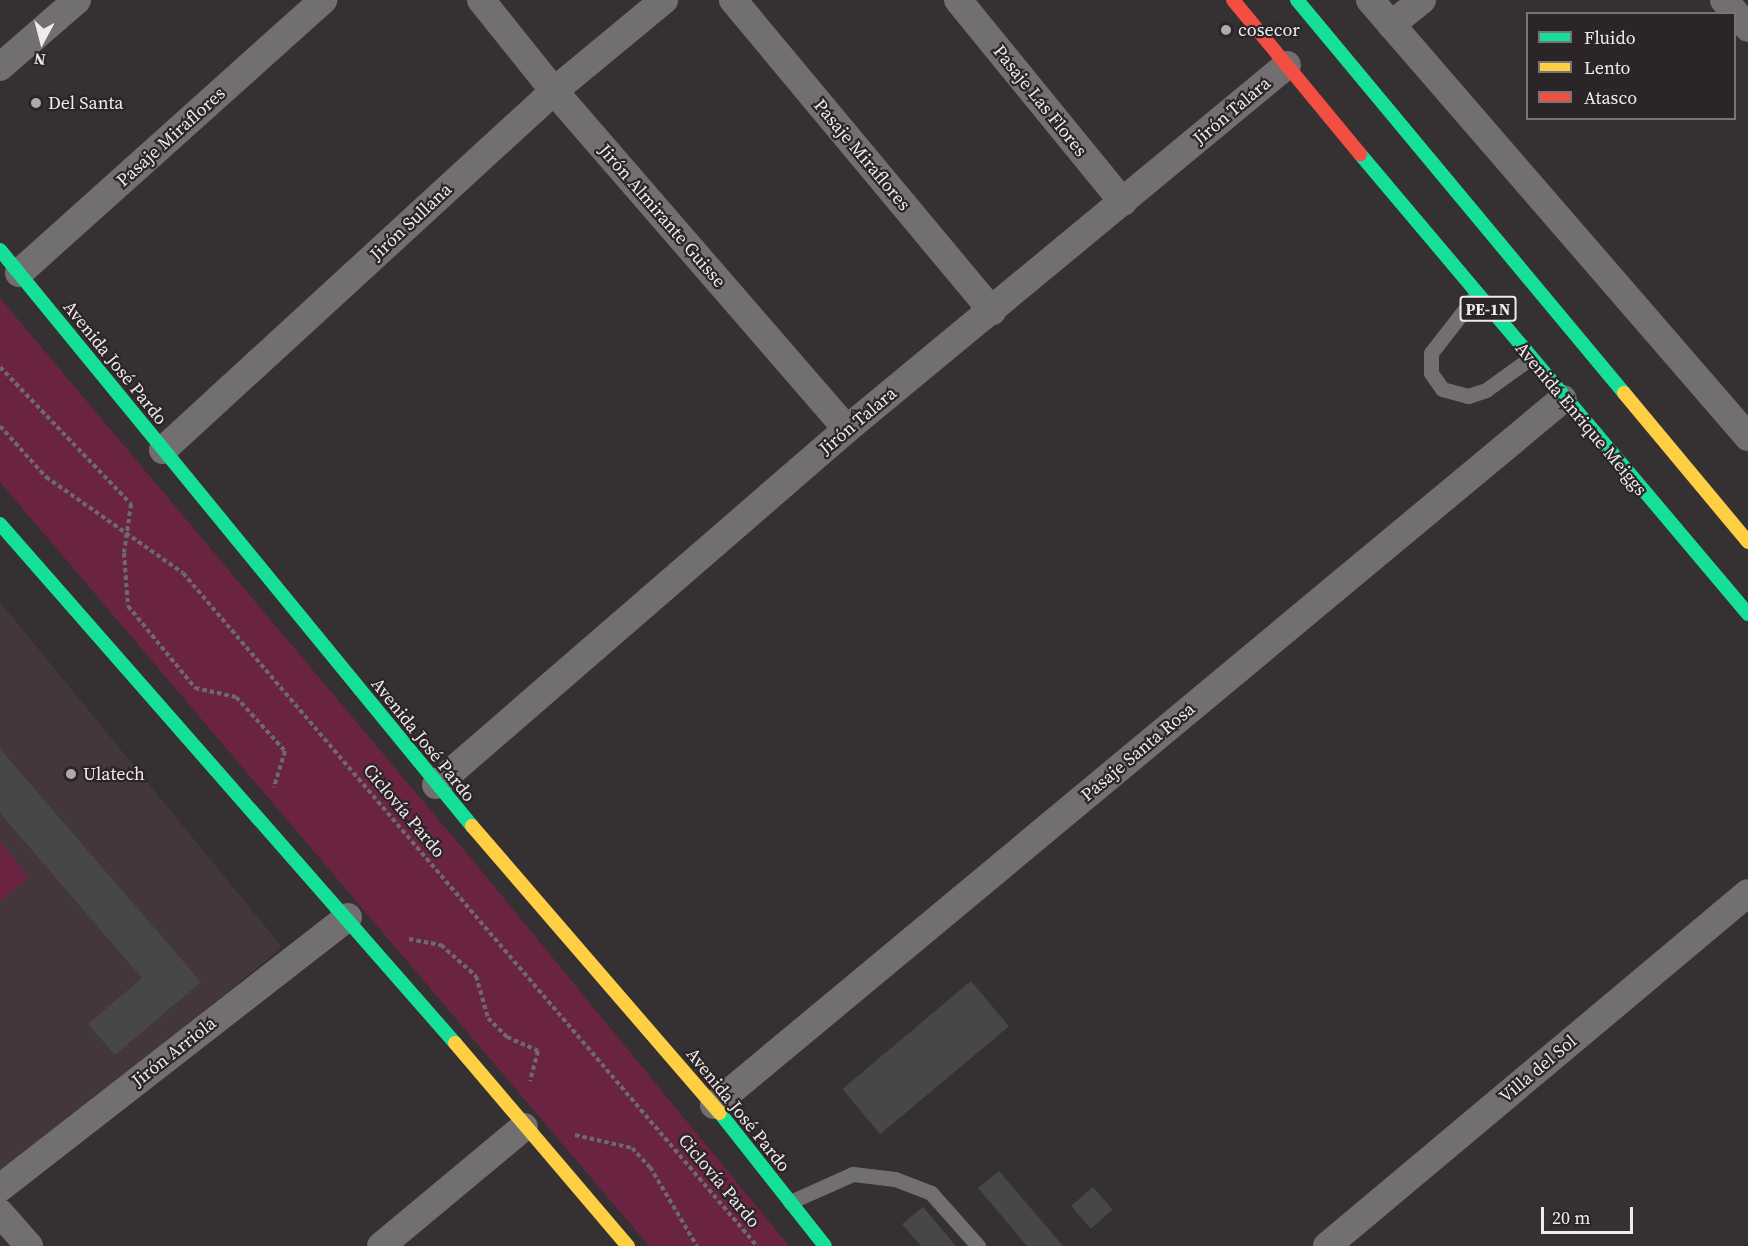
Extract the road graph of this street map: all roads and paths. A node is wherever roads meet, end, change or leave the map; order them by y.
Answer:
1 (76, 0) edge
2 (323, 0) edge
3 (480, 0) edge
4 (664, 0) edge
5 (733, 0) edge
6 (958, 0) edge
7 (1233, 0) edge
8 (1297, 0) edge
9 (1370, 0) edge
10 (1422, 0) edge
11 (1724, 0) edge
12 (1734, 12) edge
13 (1736, 14) edge
14 (1391, 24) junction
15 (1748, 28) edge
16 (1287, 65) junction
17 (0, 67) edge
18 (554, 91) junction
19 (1123, 201) junction
20 (0, 250) edge
21 (19, 273) junction
22 (1476, 295) junction
23 (992, 310) junction
24 (1529, 359) junction
25 (0, 367) edge
26 (1563, 399) junction
27 (0, 426) edge
28 (847, 429) junction
29 (1748, 437) edge
30 (163, 450) junction
31 (0, 524) edge
32 (127, 532) junction
33 (1748, 542) edge
34 (1748, 614) edge
35 (436, 785) junction
36 (281, 797) dead end
37 (1748, 893) edge
38 (348, 917) junction
39 (400, 938) dead end
40 (534, 1089) dead end
41 (714, 1105) junction
42 (524, 1127) junction
43 (564, 1129) dead end
44 (0, 1188) edge
45 (790, 1202) junction
46 (0, 1213) edge
47 (29, 1246) edge
48 (381, 1246) edge
49 (628, 1246) edge
50 (697, 1246) edge
51 (757, 1246) edge
52 (825, 1246) edge
53 (978, 1246) edge
54 (1327, 1246) edge

1 - 17 street
2 - 21 street, Pasaje Miraflores
3 - 18 street, Jirón Almirante Guisse
4 - 18 street, Jirón Sullana
5 - 23 street, Pasaje Miraflores
6 - 19 street, Pasaje Las Flores
7 - 16 main road, Avenida Enrique Meiggs / PE-1N
8 - 33 main road, PE-1N
9 - 14 street
10 - 14 street
11 - 12 street
13 - 15 street
14 - 29 street
16 - 19 street, Jirón Talara
16 - 22 main road, Avenida Enrique Meiggs / PE-1N
18 - 28 street, Jirón Almirante Guisse
18 - 30 street, Jirón Sullana
19 - 23 street, Jirón Talara
20 - 21 main road, Avenida José Pardo
21 - 30 main road, Avenida José Pardo
22 - 24 main road, Avenida Enrique Meiggs / PE-1N
22 - 24 lane
23 - 28 street, Jirón Talara
24 - 26 main road, Avenida Enrique Meiggs / PE-1N
25 - 32 path
26 - 34 main road, Avenida Enrique Meiggs / PE-1N
26 - 41 street, Pasaje Santa Rosa
27 - 32 path, Ciclovía Pardo
28 - 35 street, Jirón Talara
30 - 35 main road, Avenida José Pardo
31 - 38 main road
32 - 36 path
32 - 51 path, Ciclovía Pardo
35 - 41 main road, Avenida José Pardo
37 - 54 street, Villa del Sol
38 - 42 main road
38 - 44 street, Jirón Arriola
39 - 40 path
41 - 45 main road, Avenida José Pardo
42 - 48 street
42 - 49 main road
43 - 50 path
45 - 52 main road, Avenida José Pardo
45 - 53 lane
46 - 47 street

